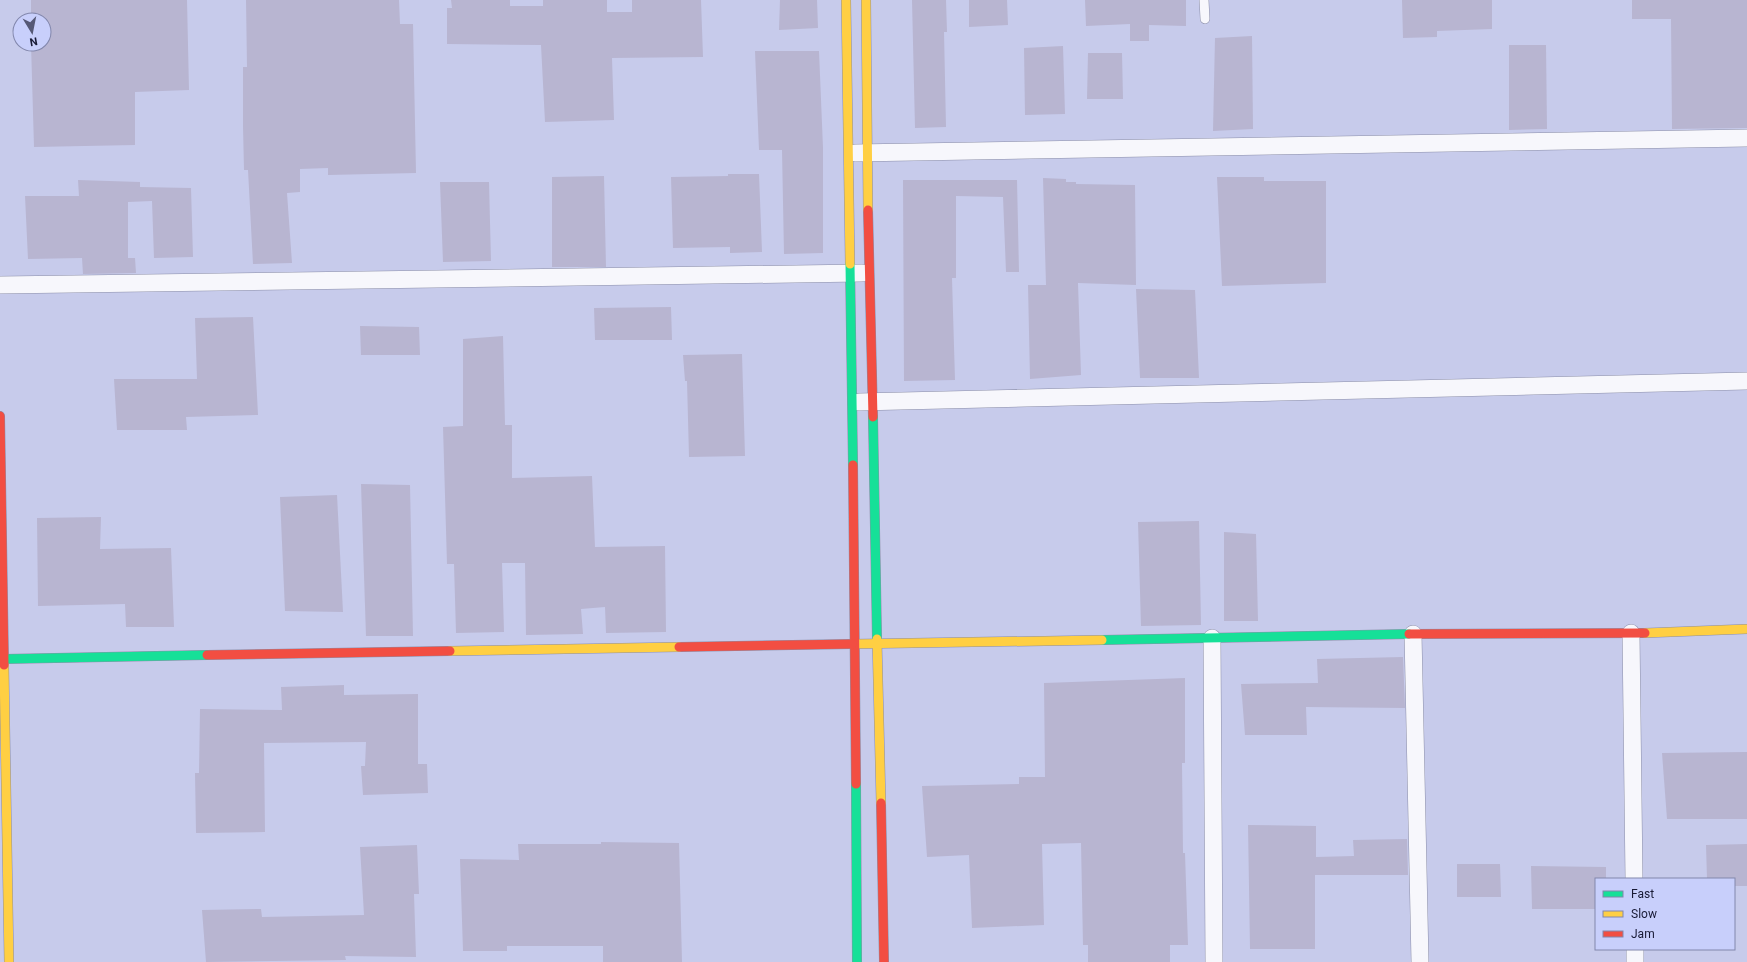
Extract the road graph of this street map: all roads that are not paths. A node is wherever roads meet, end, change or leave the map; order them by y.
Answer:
1 (846, 0) edge
2 (866, 0) edge
3 (1204, 0) edge
4 (1205, 19) dead end
5 (1747, 138) edge
6 (848, 153) junction
7 (867, 153) junction
8 (849, 273) junction
9 (869, 273) junction
10 (0, 286) edge
11 (1747, 380) edge
12 (872, 401) junction
13 (852, 402) junction
14 (0, 416) edge
15 (1747, 629) edge
16 (1631, 633) junction
17 (1413, 634) junction
18 (1212, 638) junction
19 (877, 644) junction
20 (856, 645) junction
21 (4, 659) junction
22 (1634, 878) edge
23 (1635, 950) edge
24 (9, 962) edge
25 (857, 962) edge
26 (884, 962) edge
27 (1214, 962) edge
28 (1420, 962) edge
29 (1635, 962) edge

1 - 6 street
2 - 7 street
3 - 4 lane
5 - 7 street
6 - 7 street
6 - 8 street
7 - 9 street
8 - 9 street
8 - 10 street
8 - 13 street
9 - 12 street
11 - 12 street
12 - 13 street
12 - 19 street
13 - 20 street
14 - 21 street
15 - 16 street
16 - 17 street
16 - 22 street
17 - 18 street
17 - 28 street
18 - 19 street
18 - 27 street
19 - 20 street
19 - 26 street
20 - 21 street
20 - 25 street
21 - 24 street
23 - 29 street

